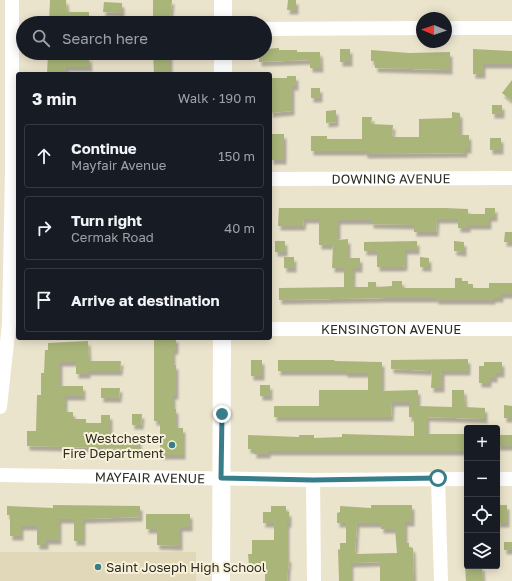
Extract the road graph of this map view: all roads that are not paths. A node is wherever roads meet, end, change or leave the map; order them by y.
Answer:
1 (12, 0) edge
2 (223, 0) edge
3 (223, 16) edge
4 (6, 25) edge
5 (416, 28) edge
6 (452, 28) edge
7 (512, 28) edge
8 (272, 29) edge
9 (223, 60) edge
10 (223, 72) edge
11 (6, 174) edge
12 (512, 178) edge
13 (272, 179) edge
14 (4, 324) edge
15 (512, 329) edge
16 (272, 330) edge
17 (222, 340) edge
18 (0, 407) edge
19 (0, 476) edge
20 (221, 478) junction
21 (438, 478) junction
22 (464, 479) edge
23 (500, 479) edge
24 (512, 479) edge
25 (313, 480) junction
26 (221, 581) edge
27 (314, 581) edge
28 (441, 581) edge

1 - 4 street
2 - 3 main road
4 - 11 street
5 - 8 street
6 - 7 street
9 - 10 main road
11 - 14 street
12 - 13 street, DOWNING AVENUE
14 - 18 street
15 - 16 street, KENSINGTON AVENUE
17 - 20 main road
19 - 20 street, MAYFAIR AVENUE
20 - 25 street, MAYFAIR AVENUE
20 - 26 main road
21 - 22 street, MAYFAIR AVENUE
21 - 25 street, MAYFAIR AVENUE
21 - 28 street
23 - 24 street
25 - 27 street

